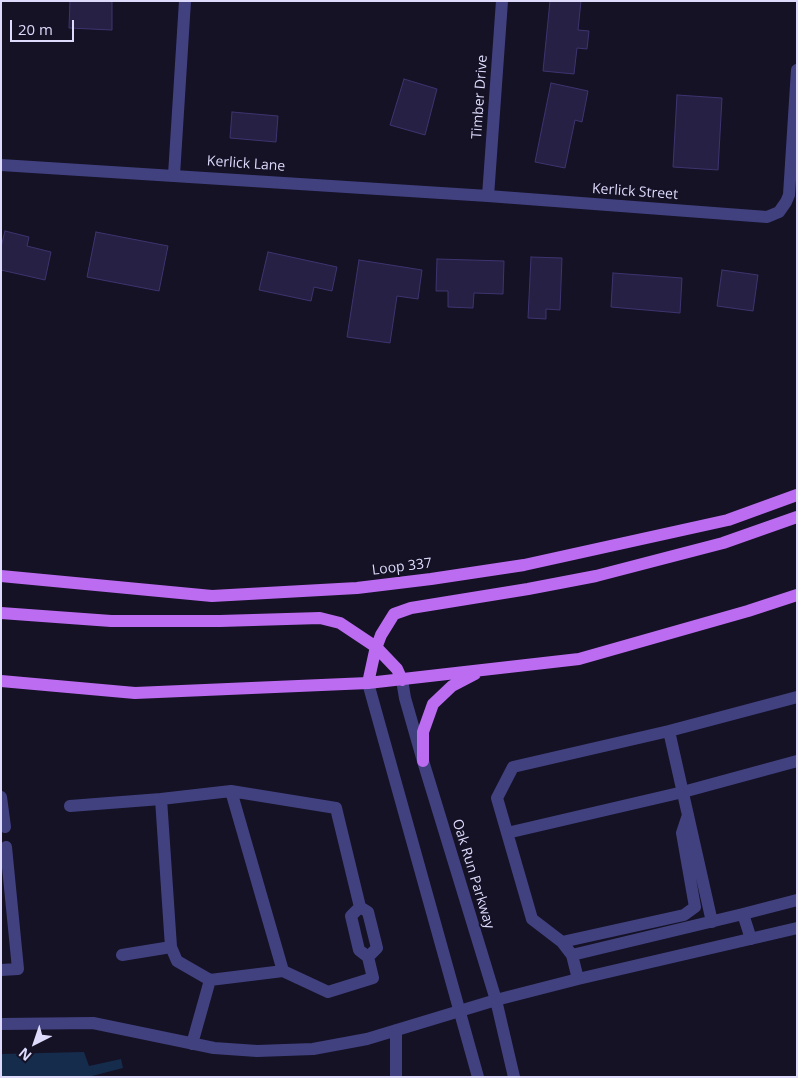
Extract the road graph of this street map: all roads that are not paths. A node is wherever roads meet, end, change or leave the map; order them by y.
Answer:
1 (185, 1) edge
2 (502, 1) edge
3 (797, 70) edge
4 (1, 165) edge
5 (174, 175) junction
6 (488, 196) junction
7 (787, 206) edge
8 (797, 495) edge
9 (797, 516) edge
10 (1, 576) edge
11 (797, 595) edge
12 (1, 612) edge
13 (376, 647) junction
14 (482, 670) junction
15 (1, 680) edge
16 (402, 680) junction
17 (368, 683) junction
18 (797, 697) edge
19 (669, 731) junction
20 (423, 761) junction
21 (797, 761) edge
22 (231, 791) junction
23 (683, 792) junction
24 (1, 797) edge
25 (161, 800) junction
26 (70, 806) dead end
27 (688, 815) junction
28 (5, 827) dead end
29 (507, 832) junction
30 (6, 847) dead end
31 (797, 900) edge
32 (360, 906) junction
33 (743, 914) junction
34 (712, 922) junction
35 (797, 928) edge
36 (750, 939) junction
37 (562, 942) junction
38 (171, 947) junction
39 (122, 955) dead end
40 (572, 955) junction
41 (368, 957) junction
42 (1, 970) edge
43 (283, 971) junction
44 (578, 978) junction
45 (210, 980) junction
46 (496, 1000) junction
47 (461, 1010) junction
48 (1, 1024) edge
49 (396, 1030) junction
50 (192, 1044) junction
51 (396, 1077) edge
52 (478, 1077) edge
53 (514, 1077) edge

1 - 5 street
2 - 6 street, Timber Drive
3 - 7 street
4 - 5 street, Kerlick Lane
5 - 6 street, Kerlick Lane
6 - 7 street, Kerlick Street
8 - 10 main road, Loop 337
9 - 13 main road
11 - 14 main road
12 - 13 main road
13 - 16 main road
13 - 17 main road
14 - 16 main road
14 - 20 main road
15 - 17 main road
16 - 17 main road
16 - 20 street, Oak Run Parkway
17 - 47 street
18 - 19 street
19 - 23 street
19 - 29 street
20 - 46 street, Oak Run Parkway
21 - 23 street
22 - 25 street
22 - 32 street
22 - 43 street
23 - 27 street
23 - 29 street
24 - 28 street
25 - 26 street
25 - 38 street
27 - 34 street
27 - 37 street
29 - 37 street
30 - 42 street
31 - 33 street
32 - 41 street
32 - 41 street
33 - 34 street
33 - 36 street
34 - 40 street
35 - 36 street
36 - 44 street
37 - 40 street
38 - 39 street
38 - 45 street
40 - 44 street
41 - 43 street
43 - 45 street
44 - 46 street
45 - 50 street
46 - 47 street
46 - 53 street, Oak Run Parkway
47 - 49 street
47 - 52 street
48 - 50 street
49 - 50 street
49 - 51 street

